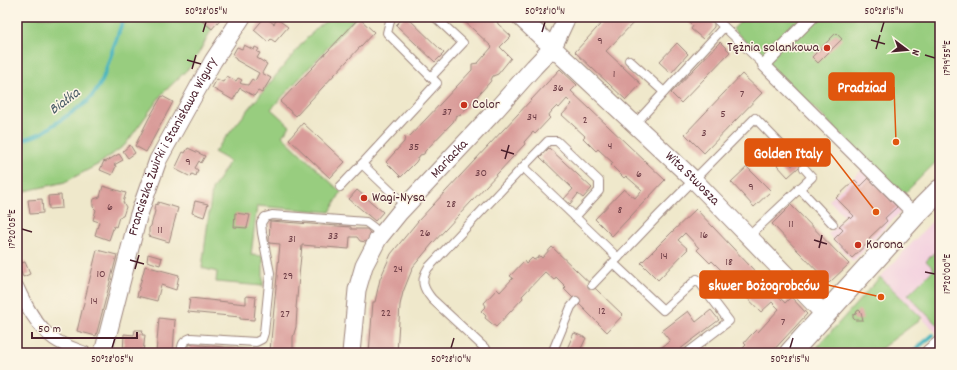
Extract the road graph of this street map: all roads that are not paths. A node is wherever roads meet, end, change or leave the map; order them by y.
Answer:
1 (242, 17) edge
2 (391, 17) edge
3 (435, 17) edge
4 (520, 17) edge
5 (567, 17) edge
6 (714, 17) edge
7 (812, 17) edge
8 (724, 27) junction
9 (554, 47) junction
10 (629, 60) dead end
11 (764, 65) junction
12 (431, 77) junction
13 (664, 92) junction
14 (635, 124) junction
15 (790, 154) dead end
16 (362, 164) junction
17 (523, 167) junction
18 (804, 168) dead end
19 (694, 180) junction
20 (340, 187) dead end
21 (799, 188) junction
22 (940, 190) edge
23 (406, 206) junction
24 (915, 215) junction
25 (575, 217) junction
26 (834, 224) dead end
27 (381, 235) junction
28 (749, 236) junction
29 (615, 260) junction
30 (592, 285) dead end
31 (17, 286) edge
32 (576, 301) dead end
33 (825, 315) junction
34 (940, 345) edge
35 (85, 353) edge
36 (103, 353) edge
37 (181, 353) edge
38 (351, 353) edge
39 (490, 353) edge
40 (552, 353) edge
41 (687, 353) edge
42 (790, 353) edge
43 (930, 353) edge

1 - 36 street, Franciszka Żwirki i Stanisława Wigury
2 - 12 lane
3 - 12 lane
4 - 9 street, Wita Stwosza
5 - 9 street
6 - 8 lane
7 - 11 street
8 - 11 lane
8 - 13 lane
9 - 14 street, Wita Stwosza
9 - 23 street, Mariacka
10 - 13 lane
11 - 24 street
12 - 16 lane
13 - 14 lane
14 - 19 street, Wita Stwosza
15 - 19 lane
16 - 20 lane
16 - 23 lane
17 - 25 lane
17 - 25 lane
17 - 39 lane
18 - 21 lane
19 - 28 street, Wita Stwosza
19 - 29 lane
21 - 26 lane
21 - 28 lane
22 - 24 street
23 - 27 street, Mariacka
24 - 33 street
25 - 29 lane
27 - 37 lane
27 - 38 street, Mariacka
28 - 33 street, Wita Stwosza
29 - 30 lane
29 - 41 lane
31 - 35 street
32 - 40 lane
33 - 42 street
34 - 43 street

